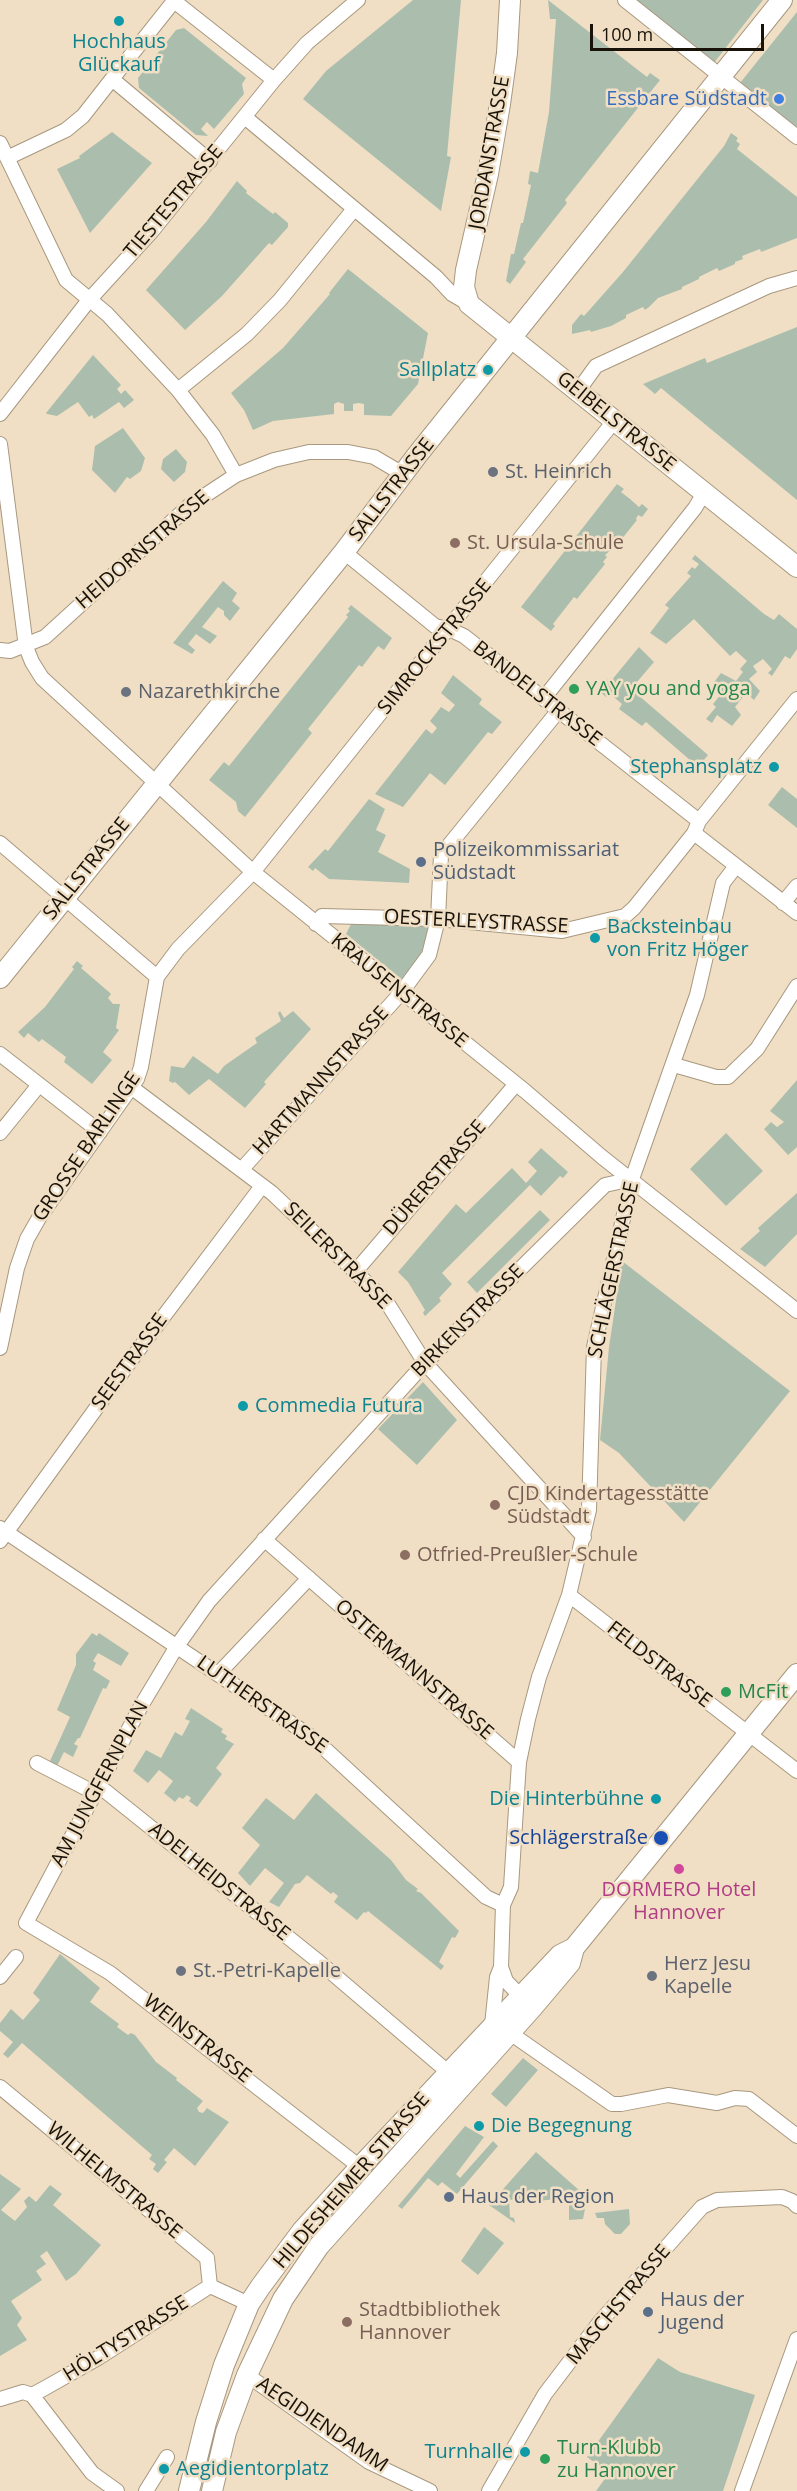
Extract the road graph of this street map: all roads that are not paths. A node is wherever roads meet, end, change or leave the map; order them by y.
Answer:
1 (173, 0) edge
2 (358, 0) edge
3 (510, 0) edge
4 (625, 0) edge
5 (782, 0) edge
6 (720, 76) junction
7 (112, 79) junction
8 (274, 80) junction
9 (246, 118) junction
10 (797, 137) edge
11 (0, 143) edge
12 (7, 158) junction
13 (210, 161) junction
14 (354, 209) junction
15 (466, 270) junction
16 (436, 277) junction
17 (797, 278) edge
18 (89, 300) junction
19 (468, 304) junction
20 (513, 338) junction
21 (178, 390) junction
22 (578, 391) junction
23 (0, 414) edge
24 (615, 420) junction
25 (0, 444) edge
26 (403, 474) junction
27 (236, 475) junction
28 (704, 493) junction
29 (344, 552) junction
30 (797, 567) edge
31 (450, 629) junction
32 (26, 646) junction
33 (0, 650) edge
34 (544, 698) junction
35 (797, 699) edge
36 (559, 710) junction
37 (158, 784) junction
38 (696, 827) junction
39 (0, 843) edge
40 (736, 866) junction
41 (253, 872) junction
42 (797, 886) edge
43 (64, 897) junction
44 (783, 903) junction
45 (797, 914) edge
46 (438, 919) junction
47 (316, 924) junction
48 (157, 977) junction
49 (0, 978) edge
50 (797, 986) edge
51 (401, 993) junction
52 (0, 1054) edge
53 (674, 1065) junction
54 (516, 1084) junction
55 (39, 1085) junction
56 (131, 1087) junction
57 (5, 1117) edge
58 (100, 1132) junction
59 (0, 1133) edge
60 (242, 1170) junction
61 (632, 1179) junction
62 (262, 1186) junction
63 (355, 1272) junction
64 (797, 1311) edge
65 (0, 1348) edge
66 (425, 1363) junction
67 (2, 1534) edge
68 (584, 1537) junction
69 (264, 1539) junction
70 (309, 1578) junction
71 (570, 1595) junction
72 (177, 1646) junction
73 (218, 1674) junction
74 (797, 1674) edge
75 (748, 1735) junction
76 (519, 1762) junction
77 (37, 1763) dead end
78 (797, 1771) edge
79 (97, 1790) junction
80 (503, 1905) junction
81 (27, 1923) joint
82 (16, 1957) dead end
83 (501, 1967) junction
84 (0, 1977) edge
85 (526, 2002) junction
86 (492, 2025) junction
87 (510, 2033) junction
88 (448, 2072) junction
89 (0, 2087) edge
90 (797, 2136) edge
91 (360, 2167) junction
92 (797, 2206) edge
93 (210, 2286) junction
94 (249, 2304) junction
95 (797, 2339) edge
96 (247, 2375) junction
97 (32, 2395) junction
98 (0, 2399) edge
99 (167, 2457) dead end
100 (111, 2487) edge
101 (147, 2491) edge
102 (189, 2491) edge
103 (212, 2491) edge
104 (430, 2491) edge
105 (489, 2491) edge
106 (742, 2491) edge

1 - 7 street
1 - 8 street
2 - 8 street, TIESTESTRASSE
3 - 15 street, JORDANSTRASSE
4 - 6 street
5 - 6 street, SALLSTRASSE
6 - 10 street
6 - 20 street, SALLSTRASSE
7 - 12 street
7 - 13 street
8 - 9 street, TIESTESTRASSE
9 - 13 street, TIESTESTRASSE
9 - 14 street, GEIBELSTRASSE
11 - 12 street
12 - 18 street
13 - 18 street, TIESTESTRASSE
14 - 16 street, GEIBELSTRASSE
14 - 21 street
15 - 16 street
15 - 19 street, JORDANSTRASSE
16 - 19 street, GEIBELSTRASSE
17 - 22 street
18 - 21 street
18 - 23 street, TIESTESTRASSE
19 - 20 street, GEIBELSTRASSE
20 - 22 street, GEIBELSTRASSE
20 - 26 street, SALLSTRASSE
21 - 27 street
22 - 24 street, GEIBELSTRASSE
24 - 28 street, GEIBELSTRASSE
24 - 31 street, SIMROCKSTRASSE
25 - 32 street, KRAUSENSTRASSE
26 - 27 street, HEIDORNSTRASSE
26 - 29 street, SALLSTRASSE
27 - 32 street, HEIDORNSTRASSE
28 - 30 street, GEIBELSTRASSE
28 - 34 street
29 - 31 street, BANDELSTRASSE
29 - 37 street, SALLSTRASSE
31 - 34 street, BANDELSTRASSE
31 - 41 street, SIMROCKSTRASSE
32 - 33 street
32 - 37 street, KRAUSENSTRASSE
34 - 36 street, BANDELSTRASSE
35 - 38 street
36 - 38 street, BANDELSTRASSE
36 - 46 street, HARTMANNSTRASSE
37 - 41 street, KRAUSENSTRASSE
37 - 43 street, SALLSTRASSE
38 - 40 street, BANDELSTRASSE
38 - 46 street, OESTERLEYSTRASSE
39 - 43 street
40 - 44 street, BANDELSTRASSE
40 - 53 street, SCHLÄGERSTRASSE
41 - 47 street, KRAUSENSTRASSE
41 - 48 street, GROSSE BARLINGE
42 - 44 street
43 - 48 street
43 - 49 street, SALLSTRASSE
44 - 45 street, BANDELSTRASSE
46 - 47 street, OESTERLEYSTRASSE
46 - 51 street, HARTMANNSTRASSE
47 - 51 street, KRAUSENSTRASSE
48 - 56 street, GROSSE BARLINGE
50 - 53 street
51 - 54 street, KRAUSENSTRASSE
51 - 60 street, HARTMANNSTRASSE
52 - 55 street
53 - 61 street, SCHLÄGERSTRASSE
54 - 61 street, KRAUSENSTRASSE
54 - 63 street, DÜRERSTRASSE
55 - 57 street
55 - 58 street
56 - 58 street, GROSSE BARLINGE
56 - 60 street, SEILERSTRASSE
57 - 59 street
58 - 65 street, GROSSE BARLINGE
60 - 62 street, SEILERSTRASSE
61 - 64 street, KRAUSENSTRASSE
61 - 66 street, BIRKENSTRASSE
61 - 68 street, SCHLÄGERSTRASSE
62 - 63 street, SEILERSTRASSE
62 - 67 street, SEESTRASSE
63 - 66 street, SEILERSTRASSE
66 - 68 street, SEILERSTRASSE
66 - 69 street, BIRKENSTRASSE
67 - 72 street, LUTHERSTRASSE
68 - 71 street, SCHLÄGERSTRASSE
69 - 70 street, OSTERMANNSTRASSE
69 - 72 street, BIRKENSTRASSE
70 - 73 street
70 - 76 street, OSTERMANNSTRASSE
71 - 75 street, FELDSTRASSE
71 - 76 street, SCHLÄGERSTRASSE
72 - 73 street, LUTHERSTRASSE
72 - 79 street, AM JUNGFERNPLAN
73 - 80 street, LUTHERSTRASSE
74 - 75 street, HILDESHEIMER STRASSE
75 - 78 street, FELDSTRASSE
75 - 85 street, HILDESHEIMER STRASSE
76 - 80 street, SCHLÄGERSTRASSE
77 - 79 street, ADELHEIDSTRASSE
79 - 81 street, AM JUNGFERNPLAN
79 - 88 street, ADELHEIDSTRASSE
80 - 83 street, SCHLÄGERSTRASSE
81 - 91 street, WEINSTRASSE
82 - 84 street
83 - 85 street
83 - 86 street, SCHLÄGERSTRASSE
85 - 86 street, HILDESHEIMER STRASSE
85 - 87 street, HILDESHEIMER STRASSE
86 - 88 street, HILDESHEIMER STRASSE
87 - 90 street
87 - 96 street, HILDESHEIMER STRASSE
88 - 91 street, HILDESHEIMER STRASSE
89 - 93 street, WILHELMSTRASSE
91 - 94 street, HILDESHEIMER STRASSE
92 - 105 street, MASCHSTRASSE
93 - 94 street, HÖLTYSTRASSE
93 - 97 street, HÖLTYSTRASSE
94 - 102 street, HILDESHEIMER STRASSE
95 - 106 street
96 - 103 street, HILDESHEIMER STRASSE
96 - 104 street, AEGIDIENDAMM
97 - 98 street, HÖLTYSTRASSE
97 - 100 street
99 - 101 street

